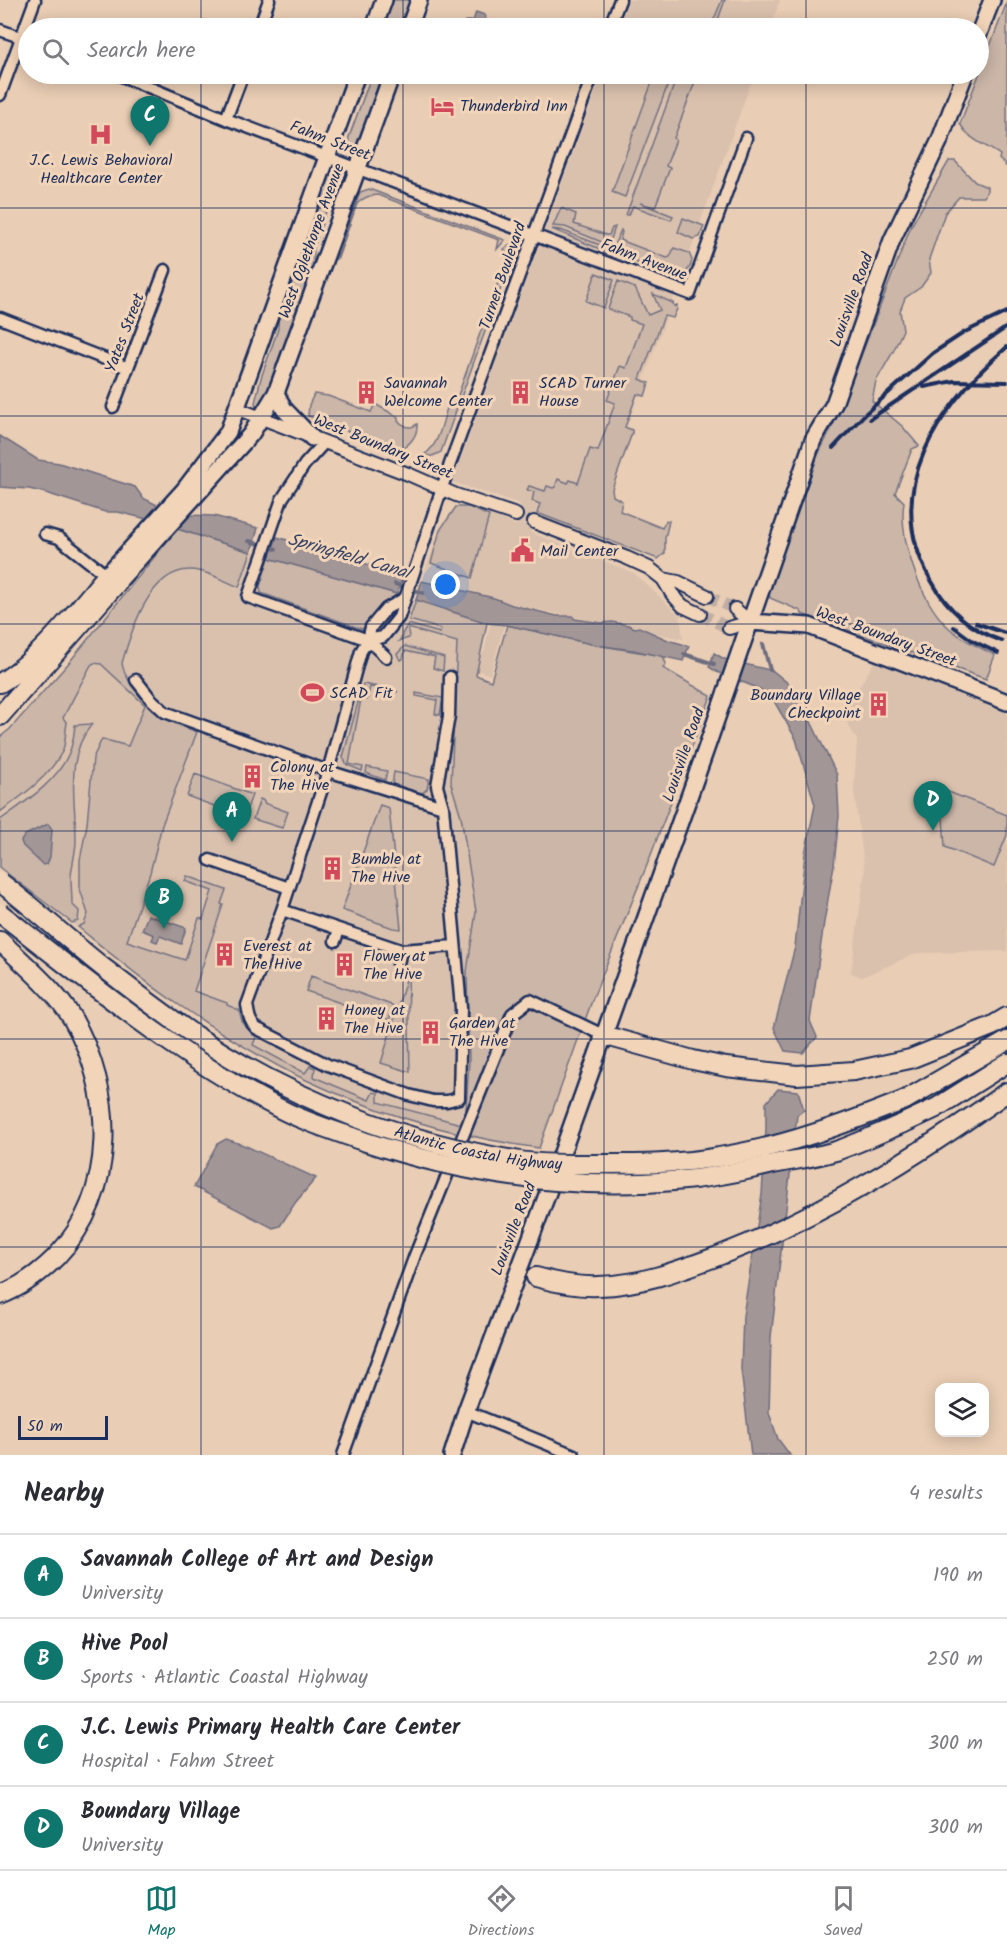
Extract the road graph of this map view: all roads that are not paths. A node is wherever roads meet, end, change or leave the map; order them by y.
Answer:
1 (35, 0) edge
2 (270, 0) edge
3 (384, 0) edge
4 (419, 0) edge
5 (620, 0) edge
6 (992, 0) edge
7 (30, 18) edge
8 (263, 18) edge
9 (378, 18) edge
10 (413, 18) edge
11 (613, 18) edge
12 (985, 18) edge
13 (0, 30) edge
14 (18, 36) edge
15 (18, 55) edge
16 (142, 84) edge
17 (239, 84) edge
18 (353, 84) edge
19 (388, 84) edge
20 (589, 84) edge
21 (960, 84) edge
22 (0, 95) edge
23 (226, 118) junction
24 (746, 138) dead end
25 (327, 156) junction
26 (358, 167) junction
27 (534, 234) junction
28 (165, 270) dead end
29 (0, 318) edge
30 (128, 368) junction
31 (276, 393) junction
32 (113, 407) dead end
33 (238, 409) junction
34 (261, 418) junction
35 (318, 440) junction
36 (442, 489) junction
37 (191, 492) junction
38 (516, 515) dead end
39 (534, 522) dead end
40 (45, 534) dead end
41 (112, 579) junction
42 (663, 579) junction
43 (707, 596) tunnel mouth
44 (735, 609) tunnel mouth
45 (700, 614) tunnel mouth
46 (750, 622) junction
47 (729, 628) tunnel mouth
48 (368, 640) junction
49 (386, 657) dead end
50 (450, 677) dead end
51 (136, 680) dead end
52 (0, 683) edge
53 (1007, 702) edge
54 (0, 716) edge
55 (328, 771) junction
56 (443, 807) junction
57 (210, 860) dead end
58 (0, 882) edge
59 (289, 888) junction
60 (282, 910) junction
61 (0, 913) edge
62 (339, 930) junction
63 (0, 941) edge
64 (335, 941) dead end
65 (455, 946) junction
66 (401, 950) junction
67 (398, 964) dead end
68 (1007, 1017) edge
69 (603, 1035) junction
70 (1007, 1041) edge
71 (1007, 1063) edge
72 (1007, 1092) edge
73 (536, 1277) dead end
74 (0, 1295) edge
75 (466, 1411) junction
76 (343, 1455) edge
77 (452, 1455) edge
78 (574, 1455) edge

1 - 7 street
2 - 8 street
3 - 9 main road
4 - 10 main road
5 - 11 street
6 - 12 main road
13 - 14 street
15 - 22 street
16 - 23 street, Fahm Street
17 - 23 street
18 - 25 main road, West Oglethorpe Avenue
19 - 26 main road, West Oglethorpe Avenue
20 - 27 street, Turner Boulevard
21 - 46 main road, Louisville Road
23 - 25 street, Fahm Street
24 - 27 street, Fahm Avenue
25 - 26 street, Fahm Street
25 - 33 main road, West Oglethorpe Avenue
26 - 27 street, Fahm Street
26 - 31 main road, West Oglethorpe Avenue
27 - 36 street, Turner Boulevard
28 - 30 street, Yates Street
29 - 30 street
30 - 32 street, Yates Street
31 - 34 main road, West Oglethorpe Avenue
31 - 35 main road
33 - 34 street, West Boundary Street
33 - 37 main road, West Oglethorpe Avenue
34 - 35 street, West Boundary Street
34 - 37 main road, West Oglethorpe Avenue
35 - 36 street, West Boundary Street
35 - 48 street
36 - 38 street, West Boundary Street
36 - 48 street, Turner Boulevard
37 - 41 main road
39 - 42 street
40 - 41 street
41 - 52 highway
41 - 54 highway
42 - 43 street
42 - 45 street
44 - 46 street
46 - 47 street, West Boundary Street
46 - 53 main road, West Boundary Street
46 - 69 main road, Louisville Road
48 - 49 street
48 - 55 street
50 - 56 street
51 - 55 street
55 - 56 street
55 - 59 street
56 - 65 street
57 - 59 street
58 - 70 highway, Atlantic Coastal Highway, bridge
59 - 60 street
60 - 62 street
60 - 65 street
61 - 71 highway, Atlantic Coastal Highway, bridge
62 - 64 street
62 - 66 street
63 - 74 highway
65 - 66 street
66 - 67 street
68 - 69 highway
69 - 75 main road, Louisville Road
69 - 76 street
72 - 73 highway
75 - 77 main road, Louisville Road
75 - 78 street

